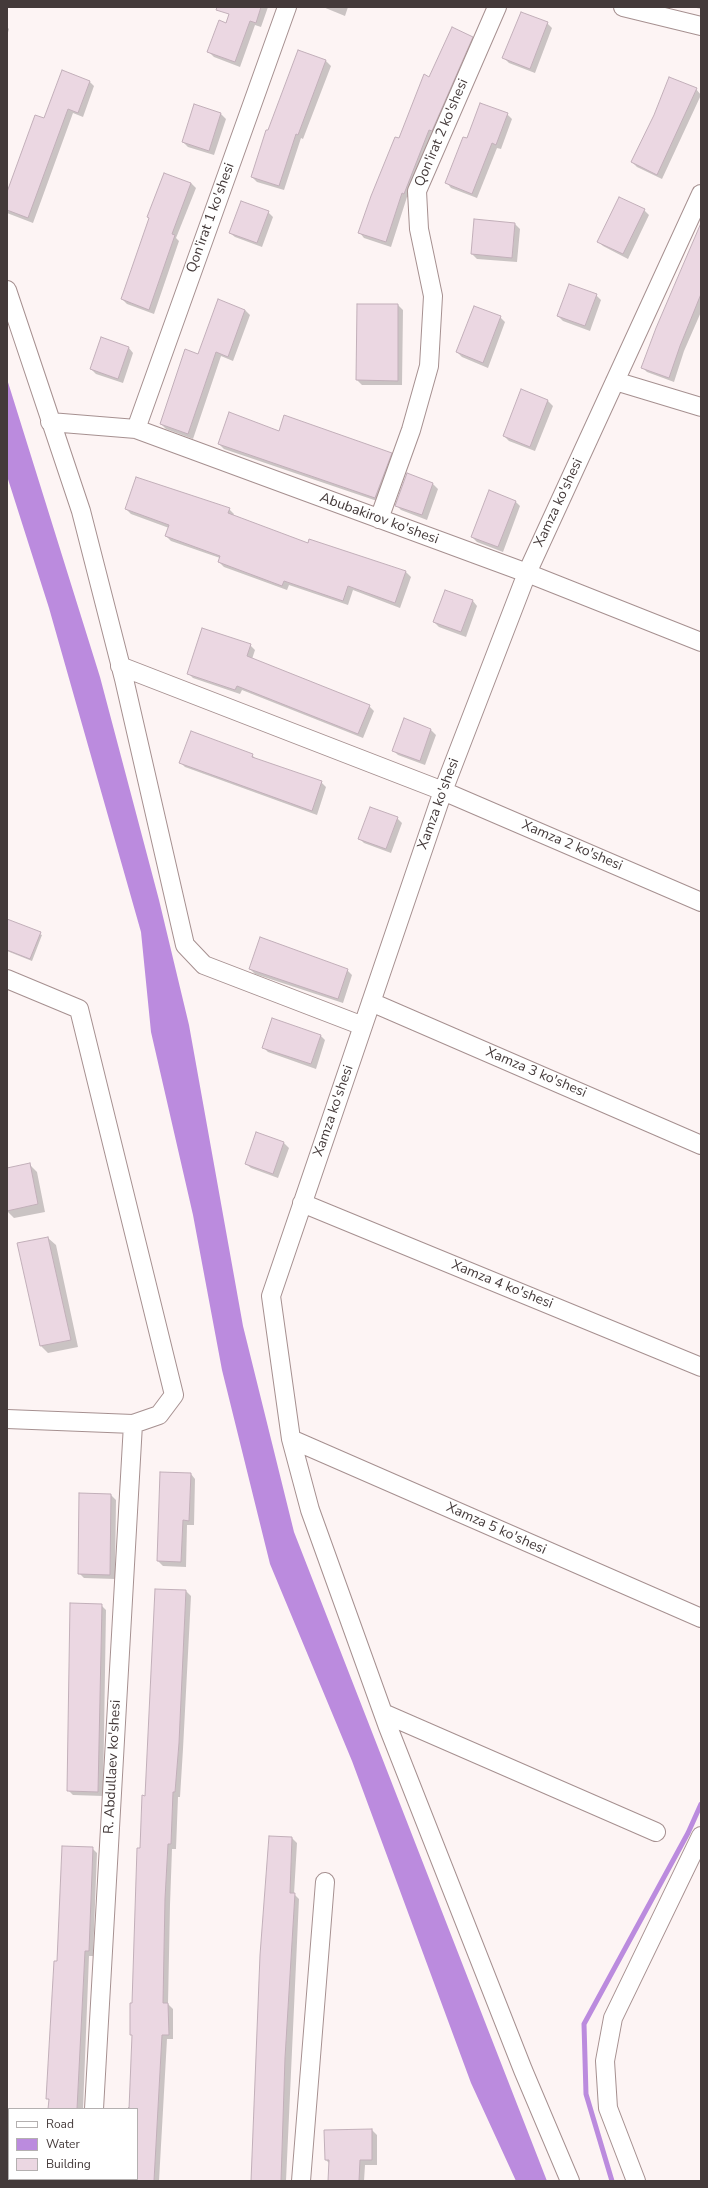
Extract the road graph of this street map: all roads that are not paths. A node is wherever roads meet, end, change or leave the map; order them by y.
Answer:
1 (287, 7) edge
2 (497, 7) edge
3 (623, 7) edge
4 (701, 26) edge
5 (701, 194) edge
6 (7, 290) edge
7 (615, 381) junction
8 (701, 407) edge
9 (50, 422) junction
10 (136, 429) junction
11 (378, 519) junction
12 (527, 573) junction
13 (701, 642) edge
14 (120, 666) junction
15 (443, 791) junction
16 (701, 902) edge
17 (7, 979) edge
18 (371, 1002) junction
19 (363, 1026) junction
20 (701, 1145) edge
21 (302, 1203) junction
22 (701, 1367) edge
23 (7, 1419) edge
24 (133, 1424) junction
25 (291, 1440) junction
26 (701, 1618) edge
27 (383, 1713) junction
28 (656, 1832) dead end
29 (701, 1836) edge
30 (324, 1882) dead end
31 (94, 2108) edge
32 (301, 2181) edge
33 (570, 2181) edge
34 (636, 2181) edge

1 - 10 street, Qon'irat 1 ko'shesi
2 - 11 street, Qon'irat 2 ko'shesi
3 - 4 street
5 - 7 street, Xamza ko'shesi
6 - 9 street
7 - 8 street
7 - 12 street, Xamza ko'shesi
9 - 10 street, Abubakirov ko'shesi
9 - 14 street
10 - 11 street, Abubakirov ko'shesi
11 - 12 street, Abubakirov ko'shesi
12 - 13 street, Abubakirov ko'shesi
12 - 15 street, Xamza ko'shesi
14 - 15 street, Xamza 2 ko'shesi
14 - 19 street
15 - 16 street, Xamza 2 ko'shesi
15 - 18 street, Xamza ko'shesi
17 - 24 street
18 - 19 street, Xamza ko'shesi
18 - 20 street, Xamza 3 ko'shesi
19 - 21 street, Xamza ko'shesi
21 - 22 street, Xamza 4 ko'shesi
21 - 25 street, Xamza ko'shesi
23 - 24 street
24 - 31 street, R. Abdullaev ko'shesi
25 - 26 street, Xamza 5 ko'shesi
25 - 27 street, Xamza ko'shesi
27 - 28 street
27 - 33 street, Xamza ko'shesi
29 - 34 street
30 - 32 street

